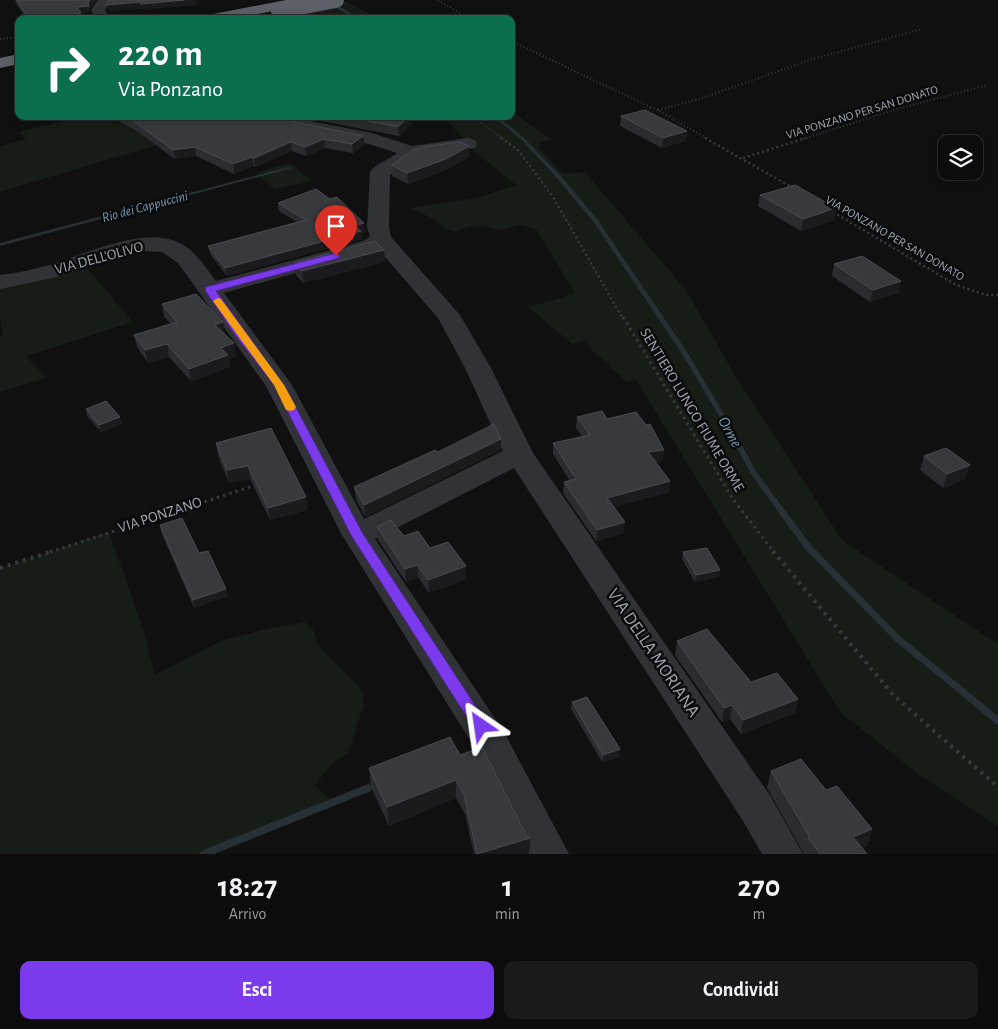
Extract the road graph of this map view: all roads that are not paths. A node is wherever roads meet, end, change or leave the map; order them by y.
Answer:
1 (105, 0) edge
2 (309, 0) edge
3 (336, 0) edge
4 (275, 9) junction
5 (101, 15) edge
6 (235, 15) edge
7 (251, 15) edge
8 (15, 55) edge
9 (0, 57) edge
10 (15, 60) edge
11 (0, 63) edge
12 (277, 120) edge
13 (468, 144) edge
14 (408, 152) junction
15 (381, 240) junction
16 (0, 282) edge
17 (210, 290) junction
18 (519, 454) junction
19 (357, 535) junction
20 (549, 854) edge
21 (783, 854) edge

1 - 5 street
2 - 4 highway
3 - 4 highway, bridge
4 - 6 highway
4 - 7 highway
8 - 9 highway
10 - 11 highway
12 - 14 street
13 - 14 street
14 - 15 street
15 - 17 street
15 - 18 street, VIA DELLA MORIANA
16 - 17 street, VIA DELL'OLIVO
17 - 19 street
18 - 19 street
18 - 21 street, VIA DELLA MORIANA
19 - 20 street

